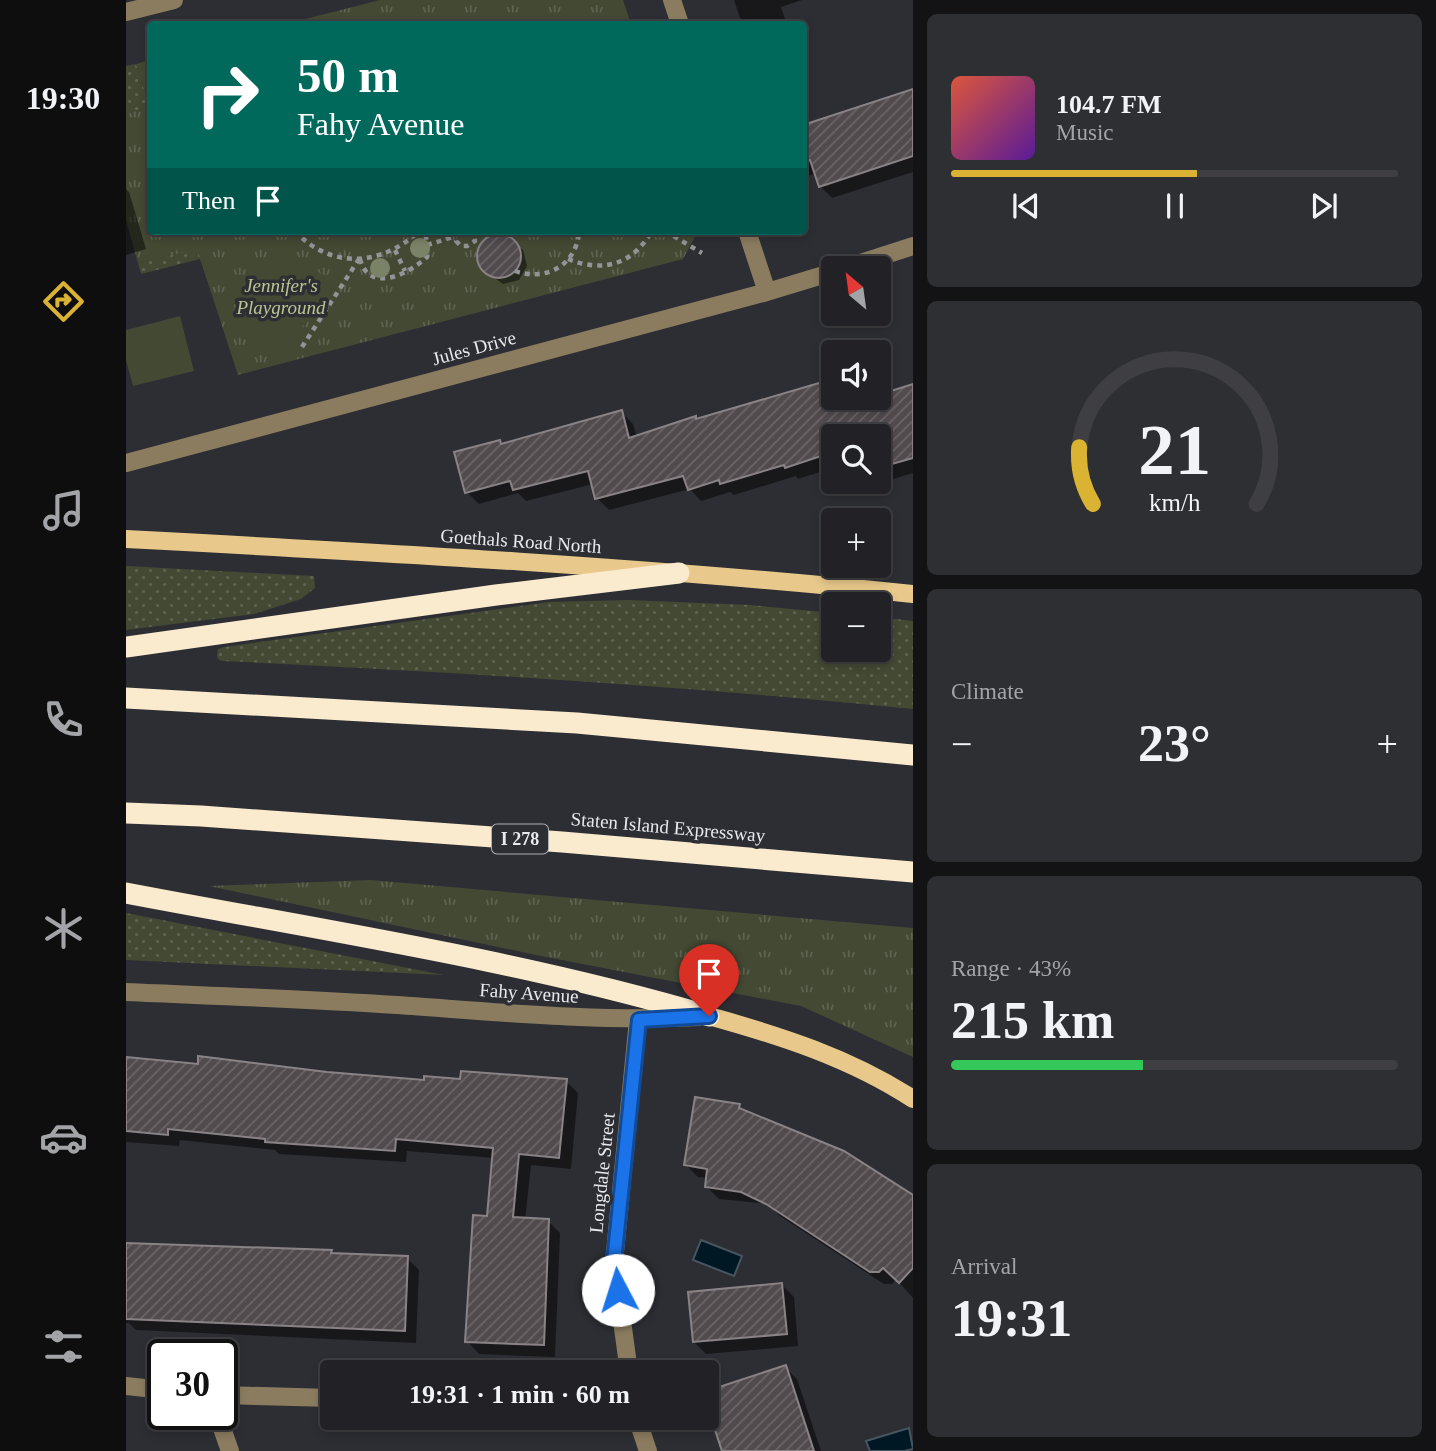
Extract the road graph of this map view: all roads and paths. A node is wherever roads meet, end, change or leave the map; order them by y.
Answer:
1 (174, 0) edge
2 (672, 0) edge
3 (126, 12) edge
4 (679, 21) edge
5 (300, 235) edge
6 (414, 235) edge
7 (426, 235) edge
8 (454, 235) edge
9 (457, 235) edge
10 (475, 235) edge
11 (578, 235) edge
12 (649, 235) edge
13 (675, 235) edge
14 (748, 235) edge
15 (427, 245) junction
16 (913, 246) edge
17 (395, 250) junction
18 (702, 253) dead end
19 (882, 256) edge
20 (360, 259) junction
21 (568, 259) junction
22 (405, 271) junction
23 (515, 271) dead end
24 (821, 276) edge
25 (767, 292) junction
26 (302, 347) dead end
27 (126, 463) edge
28 (126, 539) edge
29 (679, 573) junction
30 (913, 594) edge
31 (126, 647) edge
32 (126, 698) edge
33 (913, 754) edge
34 (126, 813) edge
35 (913, 872) edge
36 (126, 892) edge
37 (126, 992) edge
38 (709, 1016) junction
39 (639, 1020) junction
40 (913, 1099) edge
41 (627, 1360) edge
42 (126, 1386) edge
43 (147, 1388) edge
44 (238, 1395) edge
45 (320, 1398) edge
46 (223, 1430) edge
47 (642, 1430) edge
48 (230, 1451) edge
49 (649, 1451) edge

1 - 3 street
2 - 4 street
5 - 20 path
6 - 17 path
7 - 15 path
8 - 15 path
9 - 10 path
11 - 21 path
12 - 21 path
13 - 18 path
14 - 25 street
15 - 22 path
16 - 19 street
17 - 20 path
17 - 22 path
20 - 22 path
20 - 26 path
21 - 23 path
24 - 25 street, Jules Drive
25 - 27 street, Jules Drive
28 - 29 main road, Goethals Road North
29 - 30 main road, Goethals Road North
29 - 31 highway
32 - 33 highway
34 - 35 highway, Staten Island Expressway / I 278
36 - 38 highway
37 - 39 street, Fahy Avenue
38 - 39 street, Fahy Avenue
38 - 40 main road, Fahy Avenue
39 - 41 street, Longdale Street
42 - 43 street
44 - 45 street
46 - 48 street
47 - 49 street

